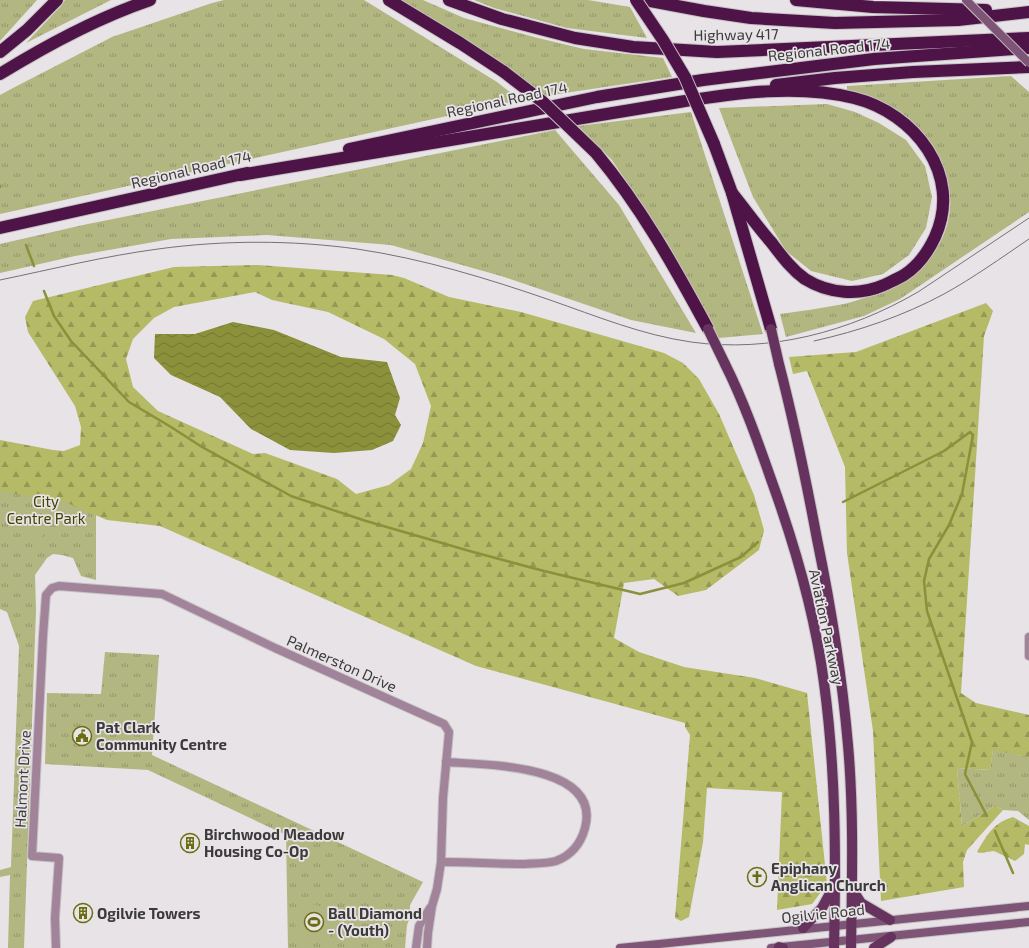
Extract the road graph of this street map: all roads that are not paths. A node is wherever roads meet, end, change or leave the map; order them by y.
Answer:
1 (57, 0) edge
2 (150, 0) edge
3 (389, 0) edge
4 (449, 0) edge
5 (636, 0) edge
6 (645, 0) edge
7 (796, 0) edge
8 (966, 0) edge
9 (1029, 11) edge
10 (1029, 38) edge
11 (1029, 48) edge
12 (0, 52) edge
13 (1029, 63) edge
14 (1029, 67) edge
15 (0, 74) edge
16 (748, 92) junction
17 (240, 175) junction
18 (732, 192) junction
19 (0, 228) edge
20 (708, 328) joint
21 (771, 329) joint
22 (52, 588) joint
23 (1029, 637) edge
24 (1029, 656) edge
25 (446, 762) junction
26 (441, 862) junction
27 (835, 885) junction
28 (852, 889) junction
29 (432, 906) junction
30 (1029, 906) edge
31 (890, 920) junction
32 (1029, 922) edge
33 (851, 924) junction
34 (834, 926) junction
35 (803, 928) junction
36 (891, 937) junction
37 (851, 944) edge
38 (834, 945) edge
39 (56, 948) edge
40 (416, 948) edge
41 (428, 948) edge
42 (620, 948) edge
43 (778, 948) edge
44 (874, 948) edge

1 - 12 highway
2 - 15 highway
3 - 20 highway, bridge
4 - 10 highway, Highway 417
5 - 18 highway, bridge
6 - 9 highway, Regional Road 174
7 - 9 highway
8 - 13 main road, bridge
11 - 17 highway, Regional Road 174
14 - 16 highway
16 - 17 highway
16 - 18 highway
17 - 19 highway, Regional Road 174
18 - 21 highway
20 - 27 main road, Aviation Parkway, bridge
21 - 28 main road, Aviation Parkway, bridge
22 - 25 street, Palmerston Drive
22 - 39 street, Halmont Drive
23 - 24 street
25 - 26 street, Palmerston Drive
25 - 26 street
26 - 29 street, Palmerston Drive
27 - 34 main road, Aviation Parkway
27 - 35 main road
28 - 31 main road
28 - 33 main road, Aviation Parkway
29 - 40 street, Palmerston Drive
29 - 41 street, Palmerston Drive
30 - 31 main road, Ogilvie Road
31 - 33 main road, Ogilvie Road
32 - 36 main road, Ogilvie Road
33 - 34 main road, Ogilvie Road
33 - 37 main road, Aviation Parkway
34 - 35 main road, Ogilvie Road
34 - 38 main road, Aviation Parkway
35 - 42 main road, Ogilvie Road
36 - 37 main road, Ogilvie Road
36 - 44 main road
37 - 38 main road, Ogilvie Road
38 - 43 main road, Ogilvie Road

